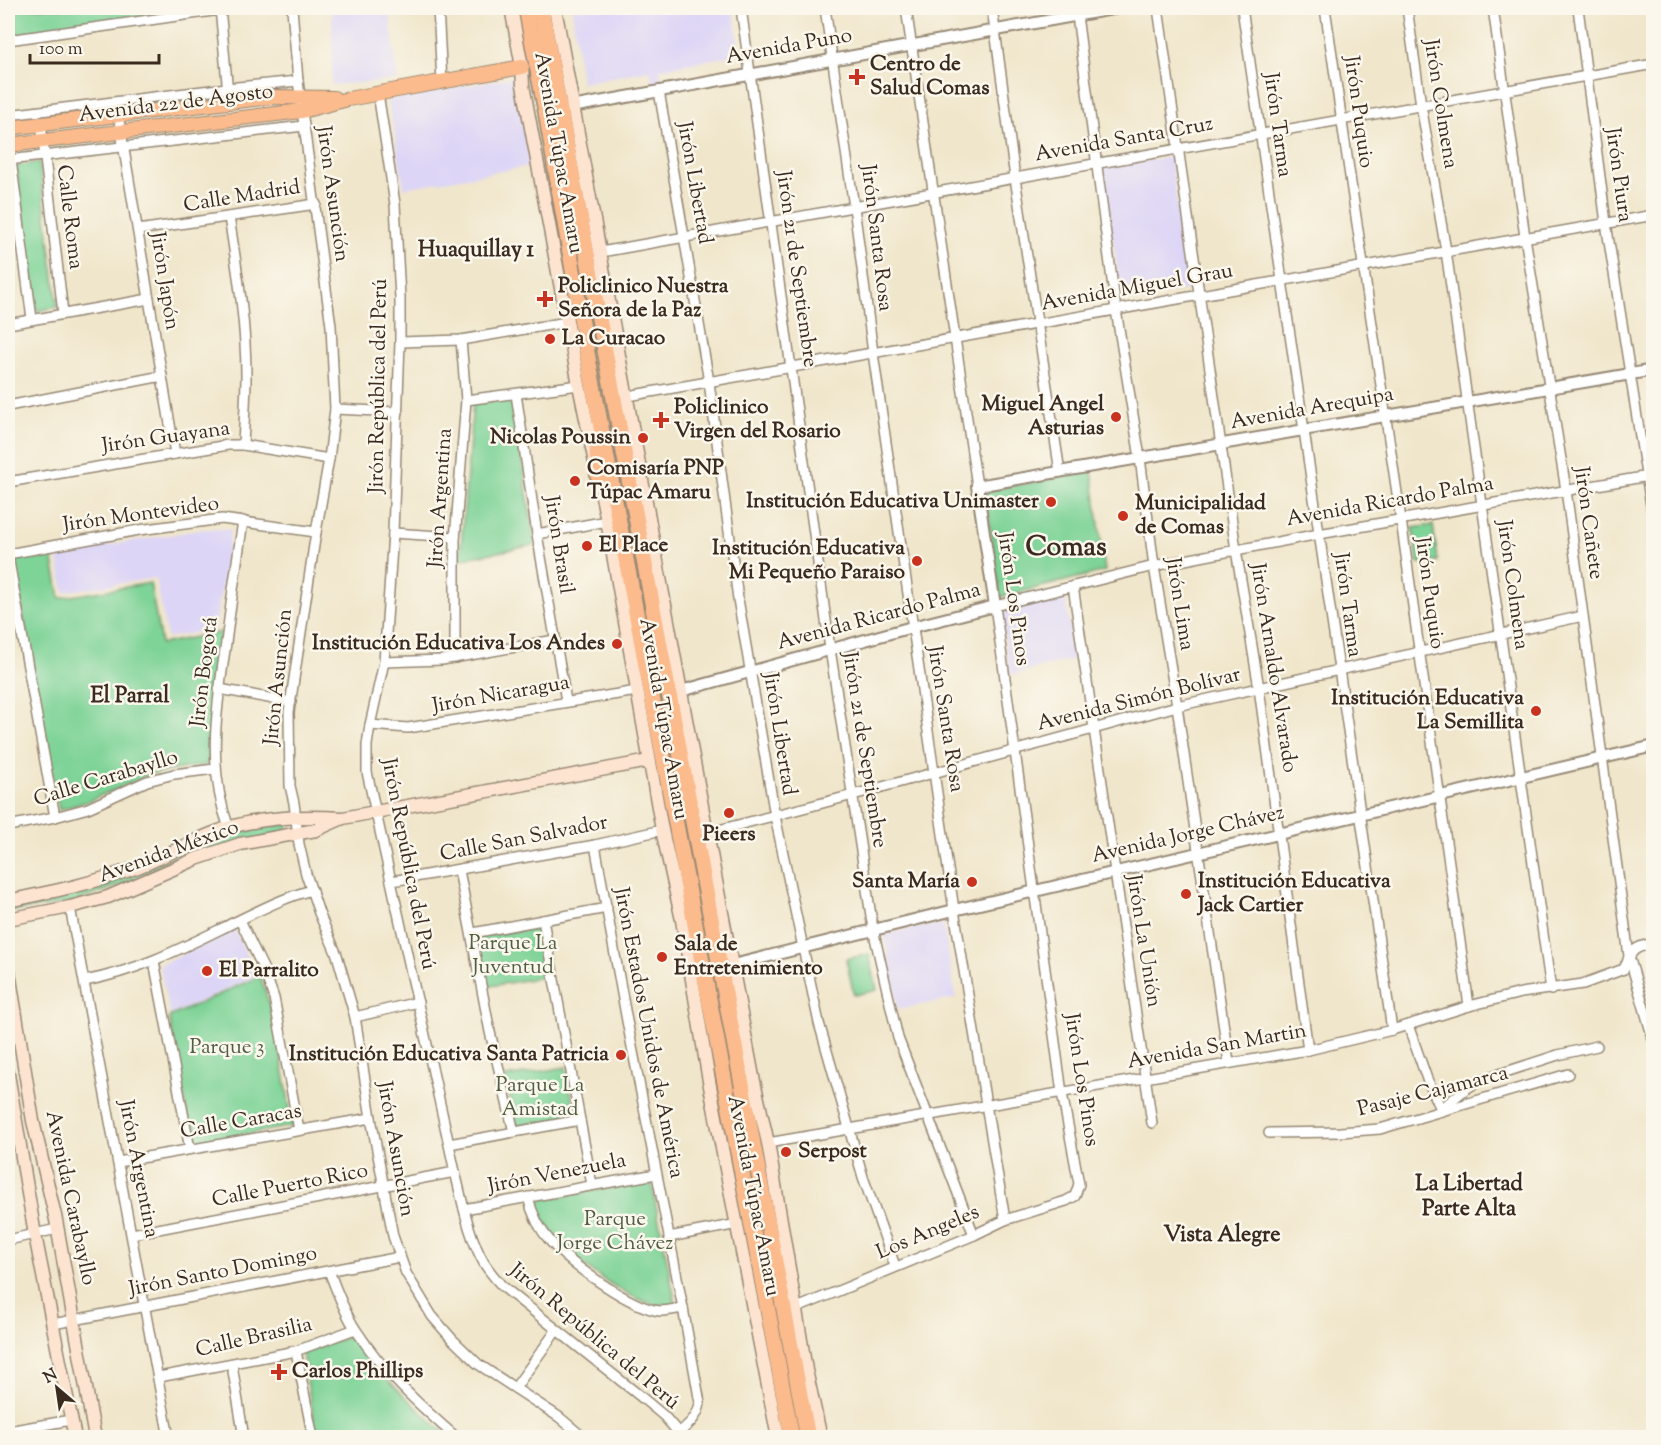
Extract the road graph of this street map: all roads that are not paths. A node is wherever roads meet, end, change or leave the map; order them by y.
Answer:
1 (292, 8) edge
2 (438, 8) edge
3 (511, 8) edge
4 (526, 8) edge
5 (541, 8) edge
6 (555, 8) edge
7 (741, 8) edge
8 (825, 8) edge
9 (906, 8) edge
10 (992, 8) edge
11 (1118, 8) edge
12 (1158, 8) edge
13 (1242, 8) edge
14 (1325, 8) edge
15 (1407, 8) edge
16 (1493, 8) edge
17 (1578, 8) edge
18 (220, 9) edge
19 (1076, 11) edge
20 (995, 30) junction
21 (8, 40) edge
22 (911, 45) junction
23 (833, 59) junction
24 (1653, 64) edge
25 (522, 67) junction
26 (751, 74) junction
27 (1587, 76) junction
28 (298, 81) junction
29 (442, 82) junction
30 (1505, 90) junction
31 (659, 91) junction
32 (378, 93) junction
33 (228, 95) junction
34 (300, 96) junction
35 (348, 99) junction
36 (1421, 105) junction
37 (560, 110) junction
38 (302, 111) junction
39 (118, 114) junction
40 (8, 115) edge
41 (1341, 120) junction
42 (40, 124) junction
43 (304, 126) junction
44 (8, 128) edge
45 (1260, 134) junction
46 (122, 139) junction
47 (42, 141) junction
48 (8, 145) edge
49 (1179, 149) junction
50 (43, 156) junction
51 (9, 160) edge
52 (1097, 164) junction
53 (1015, 178) junction
54 (933, 193) junction
55 (316, 204) junction
56 (854, 207) junction
57 (1653, 215) edge
58 (230, 217) junction
59 (772, 222) junction
60 (1606, 223) junction
61 (138, 230) junction
62 (686, 237) junction
63 (1525, 237) junction
64 (601, 252) junction
65 (1446, 252) junction
66 (1363, 266) junction
67 (1282, 280) junction
68 (1199, 295) junction
69 (149, 299) junction
70 (1116, 310) junction
71 (63, 313) junction
72 (32, 319) junction
73 (567, 322) junction
74 (8, 324) edge
75 (1036, 324) junction
76 (954, 338) junction
77 (461, 340) junction
78 (400, 342) junction
79 (873, 353) junction
80 (588, 358) junction
81 (792, 367) junction
82 (1653, 370) edge
83 (1631, 374) junction
84 (162, 376) junction
85 (709, 382) junction
86 (579, 385) junction
87 (1549, 388) junction
88 (516, 394) junction
89 (628, 396) junction
90 (466, 400) junction
91 (1467, 402) junction
92 (8, 406) edge
93 (335, 410) junction
94 (398, 412) junction
95 (1385, 416) junction
96 (1305, 430) junction
97 (1221, 444) junction
98 (243, 445) junction
99 (175, 454) junction
100 (1140, 458) junction
101 (329, 459) junction
102 (1060, 472) junction
103 (1650, 475) edge
104 (598, 477) junction
105 (8, 482) edge
106 (977, 486) junction
107 (1566, 490) junction
108 (1482, 506) junction
109 (1401, 520) junction
110 (243, 521) junction
111 (607, 521) junction
112 (1653, 524) edge
113 (316, 532) junction
114 (393, 533) junction
115 (537, 534) junction
116 (1319, 534) junction
117 (455, 537) junction
118 (1236, 550) junction
119 (8, 555) edge
120 (1154, 566) junction
121 (1073, 586) junction
122 (995, 606) junction
123 (1583, 616) junction
124 (912, 627) junction
125 (1501, 633) junction
126 (555, 640) junction
127 (830, 649) junction
128 (1420, 652) junction
129 (455, 657) junction
130 (384, 662) junction
131 (1339, 671) junction
132 (751, 672) junction
133 (1258, 688) junction
134 (219, 689) junction
135 (636, 691) junction
136 (681, 691) junction
137 (566, 701) junction
138 (291, 702) junction
139 (1177, 706) junction
140 (370, 725) junction
141 (1095, 729) junction
142 (1653, 746) edge
143 (1014, 751) junction
144 (1601, 758) junction
145 (649, 760) junction
146 (215, 769) junction
147 (935, 773) junction
148 (1521, 778) junction
149 (853, 795) junction
150 (1440, 797) junction
151 (376, 811) junction
152 (1359, 815) junction
153 (775, 816) junction
154 (55, 817) junction
155 (296, 817) junction
156 (343, 818) junction
157 (8, 826) edge
158 (229, 828) junction
159 (662, 830) junction
160 (707, 833) junction
161 (1279, 833) junction
162 (297, 834) junction
163 (595, 845) junction
164 (1197, 853) junction
165 (459, 870) junction
166 (1114, 873) junction
167 (392, 882) junction
168 (312, 890) junction
169 (1034, 892) junction
170 (8, 901) edge
171 (70, 907) junction
172 (607, 908) junction
173 (954, 910) junction
174 (8, 919) edge
175 (240, 920) junction
176 (543, 920) junction
177 (873, 929) junction
178 (473, 933) junction
179 (1653, 943) edge
180 (804, 947) junction
181 (1629, 956) junction
182 (154, 961) junction
183 (732, 965) junction
184 (8, 966) edge
185 (85, 981) junction
186 (1551, 990) junction
187 (418, 1002) junction
188 (1469, 1006) junction
189 (355, 1017) junction
190 (1408, 1025) junction
191 (1392, 1030) junction
192 (1653, 1042) edge
193 (1597, 1046) dead end
194 (1308, 1050) junction
195 (1229, 1063) junction
196 (8, 1074) edge
197 (1568, 1074) dead end
198 (1146, 1078) junction
199 (1062, 1093) junction
200 (986, 1106) junction
201 (1442, 1110) junction
202 (927, 1116) junction
203 (371, 1118) junction
204 (580, 1120) junction
205 (1152, 1123) dead end
206 (849, 1129) junction
207 (299, 1130) junction
208 (514, 1132) junction
209 (1269, 1133) dead end
210 (768, 1143) junction
211 (449, 1144) junction
212 (190, 1149) junction
213 (118, 1162) junction
214 (455, 1172) junction
215 (656, 1174) junction
216 (592, 1185) junction
217 (384, 1187) junction
218 (1075, 1196) joint
219 (528, 1197) junction
220 (464, 1209) junction
221 (1005, 1220) junction
222 (738, 1224) junction
223 (57, 1229) junction
224 (132, 1234) junction
225 (35, 1235) junction
226 (974, 1235) junction
227 (669, 1237) junction
228 (8, 1240) edge
229 (400, 1257) junction
230 (895, 1266) junction
231 (329, 1271) junction
232 (145, 1305) junction
233 (683, 1308) junction
234 (796, 1308) junction
235 (75, 1319) junction
236 (53, 1324) junction
237 (355, 1329) junction
238 (556, 1331) junction
239 (297, 1351) junction
240 (232, 1365) junction
241 (159, 1377) junction
242 (515, 1388) junction
243 (72, 1420) junction
244 (8, 1431) edge
245 (681, 1435) edge
246 (75, 1437) edge
247 (95, 1437) edge
248 (170, 1437) edge
249 (244, 1437) edge
250 (313, 1437) edge
251 (457, 1437) edge
252 (584, 1437) edge
253 (778, 1437) edge
254 (792, 1437) edge
255 (808, 1437) edge
256 (821, 1437) edge

1 - 28 street, Jirón Asunción
2 - 29 street
3 - 25 main road, Avenida Túpac Amaru
4 - 37 highway, Avenida Túpac Amaru
5 - 37 highway, Avenida Túpac Amaru
6 - 37 main road, Avenida Túpac Amaru
7 - 26 street, Jirón 21 de Septiembre
8 - 23 street, Jirón Santa Rosa
9 - 22 street, Jirón Los Pinos
10 - 20 street
11 - 19 street, Avenida Puno
12 - 49 street, Jirón Arnaldo Alvarado
13 - 45 street, Jirón Tarma
14 - 41 street, Jirón Puquio
15 - 36 street, Jirón Colmena
16 - 30 street, Jirón Cañete
17 - 27 street, Jirón Piura
18 - 21 street
18 - 33 street
19 - 20 street, Avenida Puno
19 - 52 street, Jirón Lima
20 - 22 street, Avenida Puno
20 - 53 street
22 - 23 street, Avenida Puno
22 - 54 street, Jirón Los Pinos
23 - 26 street, Avenida Puno
23 - 56 street, Jirón Santa Rosa
24 - 27 street, Avenida Santa Cruz
25 - 29 main road, Avenida 22 de Agosto
25 - 73 main road, Avenida Túpac Amaru
26 - 31 street, Avenida Puno
26 - 59 street, Jirón 21 de Septiembre
27 - 30 street, Avenida Santa Cruz
27 - 60 street, Jirón Piura
28 - 33 street, Avenida 22 de Agosto
28 - 34 street, Jirón Asunción
29 - 32 main road, Avenida 22 de Agosto
30 - 36 street, Avenida Santa Cruz
30 - 63 street, Jirón Cañete
31 - 37 street, Avenida Puno
31 - 62 street, Jirón Libertad
32 - 35 main road, Avenida 22 de Agosto
32 - 78 street, Jirón República del Perú
33 - 34 main road, Avenida 22 de Agosto
33 - 39 main road, Avenida 22 de Agosto
33 - 40 street, Avenida 22 de Agosto
34 - 35 main road, Avenida 22 de Agosto
34 - 38 street, Jirón Asunción
35 - 38 main road, Avenida 22 de Agosto
36 - 41 street, Avenida Santa Cruz
36 - 65 street, Jirón Colmena
37 - 64 main road, Avenida Túpac Amaru
37 - 80 highway, Avenida Túpac Amaru
37 - 255 highway, Avenida Túpac Amaru
38 - 43 street, Jirón Asunción
38 - 46 main road, Avenida 22 de Agosto
39 - 42 main road, Avenida 22 de Agosto
39 - 46 street, Jirón Japón
41 - 45 street, Avenida Santa Cruz
41 - 66 street, Jirón Puquio
42 - 44 main road, Avenida 22 de Agosto
42 - 47 street, Calle Roma
43 - 46 street, Avenida 22 de Agosto
43 - 55 street, Jirón Asunción
45 - 49 street, Avenida Santa Cruz
45 - 67 street, Jirón Tarma
46 - 47 main road, Avenida 22 de Agosto
46 - 50 street, Avenida 22 de Agosto
46 - 61 street, Jirón Japón
47 - 48 main road, Avenida 22 de Agosto
47 - 50 street, Calle Roma
49 - 52 street, Avenida Santa Cruz
49 - 68 street, Jirón Arnaldo Alvarado
50 - 51 street, Avenida 22 de Agosto
50 - 71 street, Calle Roma
51 - 72 street
52 - 53 street, Avenida Santa Cruz
52 - 70 street, Jirón Lima
53 - 54 street, Avenida Santa Cruz
53 - 75 street
54 - 56 street, Avenida Santa Cruz
54 - 76 street, Jirón Los Pinos
55 - 58 street, Calle Madrid
55 - 93 street, Jirón Asunción
56 - 59 street, Avenida Santa Cruz
56 - 79 street, Jirón Santa Rosa
57 - 60 street, Avenida Miguel Grau
58 - 61 street, Calle Madrid
58 - 98 street
59 - 62 street, Avenida Santa Cruz
59 - 81 street, Jirón 21 de Septiembre
60 - 63 street, Avenida Miguel Grau
60 - 83 street, Jirón Piura
61 - 69 street, Jirón Japón
62 - 64 street, Avenida Santa Cruz
62 - 85 street, Jirón Libertad
63 - 65 street, Avenida Miguel Grau
63 - 87 street, Jirón Cañete
64 - 89 main road, Avenida Túpac Amaru
65 - 66 street, Avenida Miguel Grau
65 - 91 street, Jirón Colmena
66 - 67 street, Avenida Miguel Grau
66 - 95 street, Jirón Puquio
67 - 68 street, Avenida Miguel Grau
67 - 96 street, Jirón Tarma
68 - 70 street, Avenida Miguel Grau
68 - 97 street, Jirón Arnaldo Alvarado
69 - 71 street
69 - 84 street, Jirón Japón
70 - 75 street, Avenida Miguel Grau
70 - 100 street, Jirón Lima
71 - 72 street
72 - 74 street
73 - 77 street
73 - 86 main road, Avenida Túpac Amaru
75 - 76 street, Avenida Miguel Grau
75 - 102 street
76 - 79 street, Avenida Miguel Grau
76 - 106 street, Jirón Los Pinos
77 - 78 street
77 - 90 street, Jirón Argentina
78 - 94 street, Jirón República del Perú
79 - 81 street, Avenida Miguel Grau
79 - 124 street, Jirón Santa Rosa
80 - 104 highway
80 - 254 highway, Avenida Túpac Amaru
81 - 85 street, Avenida Miguel Grau
81 - 127 street, Jirón 21 de Septiembre
82 - 83 street, Avenida Arequipa
83 - 87 street, Avenida Arequipa
83 - 103 street, Jirón Piura
84 - 92 street
84 - 99 street, Jirón Japón
85 - 89 street, Avenida Miguel Grau
85 - 132 street, Jirón Libertad
86 - 88 street
86 - 104 main road, Avenida Túpac Amaru
87 - 91 street, Avenida Arequipa
87 - 107 street, Jirón Cañete
88 - 90 street
88 - 115 street, Jirón Brasil
89 - 136 main road, Avenida Túpac Amaru
90 - 117 street, Jirón Argentina
91 - 95 street, Avenida Arequipa
91 - 108 street, Jirón Colmena
93 - 94 street
93 - 101 street, Jirón Asunción
94 - 114 street, Jirón República del Perú
95 - 96 street, Avenida Arequipa
95 - 109 street, Jirón Puquio
96 - 97 street, Avenida Arequipa
96 - 116 street, Jirón Tarma
97 - 100 street, Avenida Arequipa
97 - 118 street, Jirón Arnaldo Alvarado
98 - 99 street, Jirón Guayana
98 - 101 street, Jirón Guayana
99 - 105 street, Jirón Guayana
100 - 102 street, Avenida Arequipa
100 - 120 street, Jirón Lima
101 - 113 street, Jirón Asunción
102 - 106 street, Avenida Arequipa
103 - 107 street, Avenida Ricardo Palma
103 - 112 street, Jirón Piura
104 - 111 main road, Avenida Túpac Amaru
106 - 122 street, Jirón Los Pinos
107 - 108 street, Avenida Ricardo Palma
107 - 123 street, Jirón Cañete
108 - 109 street, Avenida Ricardo Palma
108 - 125 street, Jirón Colmena
109 - 116 street, Avenida Ricardo Palma
109 - 128 street, Jirón Puquio
110 - 113 street, Jirón Montevideo
110 - 119 street, Jirón Montevideo
110 - 134 street, Jirón Bogotá
111 - 115 street
111 - 135 main road, Avenida Túpac Amaru
113 - 138 street, Jirón Asunción
114 - 117 street
114 - 130 street, Jirón República del Perú
115 - 126 street, Jirón Brasil
116 - 118 street, Avenida Ricardo Palma
116 - 131 street, Jirón Tarma
117 - 129 street, Jirón Argentina
118 - 120 street, Avenida Ricardo Palma
118 - 133 street, Jirón Arnaldo Alvarado
119 - 154 street
120 - 121 street, Avenida Ricardo Palma
120 - 139 street, Jirón Lima
121 - 122 street, Avenida Ricardo Palma
121 - 141 street, Jirón La Unión
122 - 124 street, Avenida Ricardo Palma
122 - 143 street, Jirón Los Pinos
123 - 125 street, Avenida Simón Bolívar
123 - 144 street, Jirón Cañete
124 - 127 street, Avenida Ricardo Palma
124 - 147 street, Jirón Santa Rosa
125 - 128 street, Avenida Simón Bolívar
125 - 148 street, Jirón Colmena
126 - 129 street
126 - 137 street, Jirón Brasil
127 - 132 street, Avenida Ricardo Palma
127 - 149 street, Jirón 21 de Septiembre
128 - 131 street, Avenida Simón Bolívar
128 - 150 street, Jirón Puquio
129 - 130 street
130 - 140 street, Jirón República del Perú
131 - 133 street, Avenida Simón Bolívar
131 - 152 street, Jirón Tarma
132 - 136 street, Avenida Ricardo Palma
132 - 153 street, Jirón Libertad
133 - 139 street, Avenida Simón Bolívar
133 - 161 street, Jirón Arnaldo Alvarado
134 - 138 street
134 - 146 street, Jirón Bogotá
135 - 137 street, Jirón Nicaragua
135 - 145 main road, Avenida Túpac Amaru
136 - 160 main road, Avenida Túpac Amaru
137 - 140 street, Jirón Nicaragua
138 - 155 street, Jirón Asunción
139 - 141 street, Avenida Simón Bolívar
139 - 164 street, Jirón Lima
140 - 151 street, Jirón República del Perú
141 - 143 street, Avenida Simón Bolívar
141 - 166 street, Jirón La Unión
142 - 144 street, Avenida Jorge Chávez
143 - 147 street, Avenida Simón Bolívar
143 - 169 street, Jirón Los Pinos
144 - 148 street, Avenida Jorge Chávez
144 - 181 street, Jirón Cañete
145 - 151 main road, Avenida México
145 - 159 main road, Avenida Túpac Amaru
146 - 154 street, Calle Carabayllo
146 - 158 street, Jirón Bogotá
147 - 149 street, Avenida Simón Bolívar
147 - 173 street, Jirón Santa Rosa
148 - 150 street, Avenida Jorge Chávez
148 - 186 street, Jirón Colmena
149 - 153 street, Avenida Simón Bolívar
149 - 177 street, Jirón 21 de Septiembre
150 - 152 street, Avenida Jorge Chávez
150 - 188 street, Jirón Puquio
151 - 156 main road, Avenida México
151 - 167 street, Jirón República del Perú
152 - 161 street, Avenida Jorge Chávez
152 - 191 street, Jirón Tarma
153 - 160 street, Avenida Simón Bolívar
153 - 180 street, Jirón Libertad
154 - 157 street, Calle Carabayllo
155 - 156 main road, Avenida México
155 - 158 main road, Avenida México
155 - 162 street, Jirón Asunción
156 - 162 main road, Avenida México
158 - 170 main road, Avenida México
159 - 163 street, Calle San Salvador
159 - 222 main road, Avenida Túpac Amaru
160 - 183 main road, Avenida Túpac Amaru
161 - 164 street, Avenida Jorge Chávez
161 - 194 street, Jirón Arnaldo Alvarado
162 - 168 street, Jirón Asunción
162 - 171 main road, Avenida México
163 - 165 street, Calle San Salvador
163 - 172 street, Jirón Estados Unidos de América
164 - 166 street, Avenida Jorge Chávez
164 - 195 street, Jirón Lima
165 - 167 street, Calle San Salvador
165 - 178 street
166 - 169 street, Avenida Jorge Chávez
166 - 198 street, Jirón La Unión
167 - 187 street, Jirón República del Perú
168 - 175 street
168 - 189 street, Jirón Asunción
169 - 173 street, Avenida Jorge Chávez
169 - 199 street, Jirón Los Pinos
171 - 174 main road, Avenida México
171 - 185 street, Jirón Argentina
172 - 176 street
172 - 215 street, Jirón Estados Unidos de América
173 - 177 street, Avenida Jorge Chávez
173 - 200 street, Jirón Santa Rosa
175 - 182 street
175 - 207 street
176 - 178 street
176 - 204 street
177 - 180 street, Avenida Jorge Chávez
177 - 202 street, Jirón 21 de Septiembre
178 - 208 street
179 - 181 street, Avenida San Martin
180 - 183 street, Avenida Jorge Chávez
180 - 206 street, Jirón Libertad
181 - 186 street, Avenida San Martin
181 - 192 street, Jirón Cañete
182 - 185 street
182 - 212 street
183 - 210 main road, Avenida Túpac Amaru
184 - 223 main road, Avenida Carabayllo
185 - 213 street, Jirón Argentina
186 - 188 street, Avenida San Martin
187 - 189 street
187 - 211 street, Jirón República del Perú
188 - 190 street, Avenida San Martin
189 - 203 street, Jirón Asunción
190 - 191 street, Avenida San Martin
190 - 201 street
191 - 194 street, Avenida San Martin
193 - 201 street
194 - 195 street, Avenida San Martin
195 - 198 street, Avenida San Martin
196 - 225 main road, Avenida Carabayllo
197 - 201 street, Pasaje Cajamarca
198 - 199 street, Avenida San Martin
198 - 205 street, Jirón La Unión
199 - 200 street, Avenida San Martin
199 - 218 street, Jirón Los Pinos
200 - 202 street, Avenida San Martin
200 - 221 street, Jirón Santa Rosa
201 - 209 street, Pasaje Cajamarca
202 - 206 street, Avenida San Martin
202 - 226 street, Jirón 21 de Septiembre
203 - 207 street, Calle Caracas
203 - 217 street, Jirón Asunción
204 - 208 street
204 - 216 street
206 - 210 street, Avenida San Martin
206 - 230 street, Jirón Libertad
207 - 212 street, Calle Caracas
208 - 211 street
210 - 234 main road, Avenida Túpac Amaru
211 - 214 street, Jirón República del Perú
212 - 213 street, Calle Caracas
213 - 224 street, Jirón Argentina
214 - 217 street, Calle Puerto Rico
214 - 220 street, Jirón República del Perú
215 - 216 street, Jirón Venezuela
215 - 227 street, Jirón Estados Unidos de América
216 - 219 street, Jirón Venezuela
217 - 224 street, Calle Puerto Rico
217 - 229 street, Jirón Asunción
218 - 221 street, Los Angeles
219 - 220 street, Jirón Venezuela
219 - 233 street
220 - 238 street, Jirón República del Perú
221 - 226 street, Los Angeles
222 - 227 street
222 - 253 main road, Avenida Túpac Amaru
223 - 225 street
223 - 235 main road, Avenida Carabayllo
224 - 232 street, Jirón Argentina
225 - 228 street
225 - 236 main road, Avenida Carabayllo
226 - 230 street, Los Angeles
227 - 233 street, Jirón Estados Unidos de América
229 - 231 street, Jirón Santo Domingo
229 - 242 street, Jirón Asunción
230 - 234 street, Los Angeles
231 - 232 street, Jirón Santo Domingo
231 - 237 street
232 - 235 street, Jirón Santo Domingo
232 - 241 street, Jirón Argentina
233 - 245 street, Jirón Estados Unidos de América
234 - 256 main road, Avenida Túpac Amaru
235 - 236 street, Jirón Santo Domingo
235 - 247 main road, Avenida Carabayllo
236 - 243 main road, Avenida Carabayllo
237 - 239 street, Calle Brasilia
237 - 251 street
238 - 242 street
238 - 245 street, Jirón República del Perú
239 - 240 street, Calle Brasilia
239 - 250 street
240 - 241 street, Calle Brasilia
240 - 249 street
241 - 248 street, Jirón Argentina
242 - 252 street, Jirón Asunción
243 - 244 street
243 - 246 main road, Avenida Carabayllo

